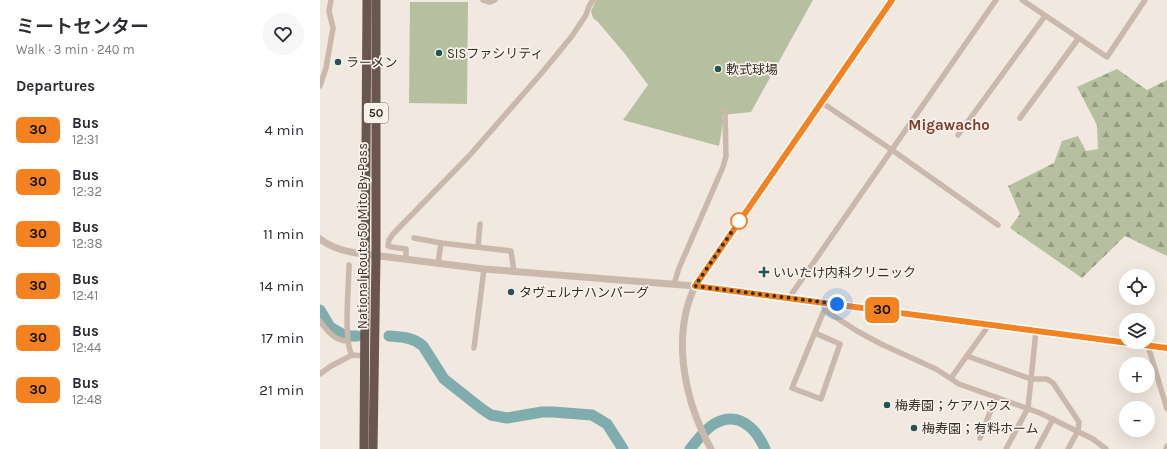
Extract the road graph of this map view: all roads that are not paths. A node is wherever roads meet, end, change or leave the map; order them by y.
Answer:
1 (331, 0) edge
2 (367, 0) edge
3 (376, 0) edge
4 (483, 0) edge
5 (495, 0) edge
6 (593, 0) edge
7 (892, 0) edge
8 (996, 0) edge
9 (1022, 0) edge
10 (1145, 0) edge
11 (1045, 16) junction
12 (1078, 38) junction
13 (320, 86) edge
14 (821, 102) junction
15 (725, 111) dead end
16 (1020, 118) dead end
17 (958, 135) dead end
18 (892, 150) junction
19 (480, 224) dead end
20 (998, 225) dead end
21 (414, 238) dead end
22 (320, 239) edge
23 (441, 243) junction
24 (478, 247) junction
25 (364, 254) junction
26 (376, 255) junction
27 (406, 259) junction
28 (438, 264) junction
29 (349, 265) dead end
30 (484, 270) junction
31 (514, 272) junction
32 (674, 284) junction
33 (695, 286) junction
34 (790, 298) junction
35 (824, 305) junction
36 (320, 320) edge
37 (989, 325) junction
38 (1036, 331) junction
39 (814, 333) junction
40 (347, 341) junction
41 (1119, 342) edge
42 (1155, 347) edge
43 (474, 348) dead end
44 (1167, 348) edge
45 (1149, 349) edge
46 (352, 355) junction
47 (364, 356) junction
48 (968, 356) junction
49 (320, 374) edge
50 (951, 378) junction
51 (1031, 379) junction
52 (996, 397) junction
53 (1028, 408) junction
54 (1167, 409) edge
55 (1053, 419) junction
56 (1078, 431) junction
57 (980, 438) dead end
58 (710, 446) edge
59 (1167, 446) edge
60 (364, 449) edge
61 (373, 449) edge
62 (1006, 449) edge
63 (1037, 449) edge
64 (1068, 449) edge
65 (1106, 449) edge
66 (1166, 449) edge

1 - 13 street
2 - 25 highway, National Route 50 Mito By-Pass / 50
3 - 26 highway, National Route 50 Mito By-Pass / 50
4 - 5 street
6 - 27 street
7 - 14 street
8 - 18 street
9 - 11 street
10 - 12 street
11 - 12 street
11 - 17 street
12 - 16 street
14 - 18 street
14 - 33 street
15 - 32 street
18 - 20 street
18 - 34 street
19 - 24 street
21 - 23 street
22 - 25 street
23 - 24 street
23 - 28 street
24 - 31 street
25 - 26 street
25 - 47 highway, National Route 50 Mito By-Pass / 50
26 - 27 street
26 - 61 highway, National Route 50 Mito By-Pass / 50
27 - 28 street
28 - 30 street
29 - 40 street
30 - 31 street
30 - 43 street
31 - 32 street
32 - 33 street
33 - 34 street
33 - 58 street
34 - 35 street
35 - 37 street
35 - 39 street
35 - 50 street
36 - 40 street
37 - 38 street
37 - 48 street
38 - 41 street
38 - 51 street
39 - 39 street
40 - 46 street
42 - 44 street
45 - 54 street
46 - 47 street
46 - 49 street
47 - 60 highway, National Route 50 Mito By-Pass / 50
48 - 50 street
48 - 51 street
50 - 52 street
51 - 53 street
51 - 56 street
52 - 53 street
52 - 57 street
53 - 55 street
53 - 62 street
55 - 56 street
55 - 63 street
56 - 64 street
56 - 65 street
59 - 66 street

